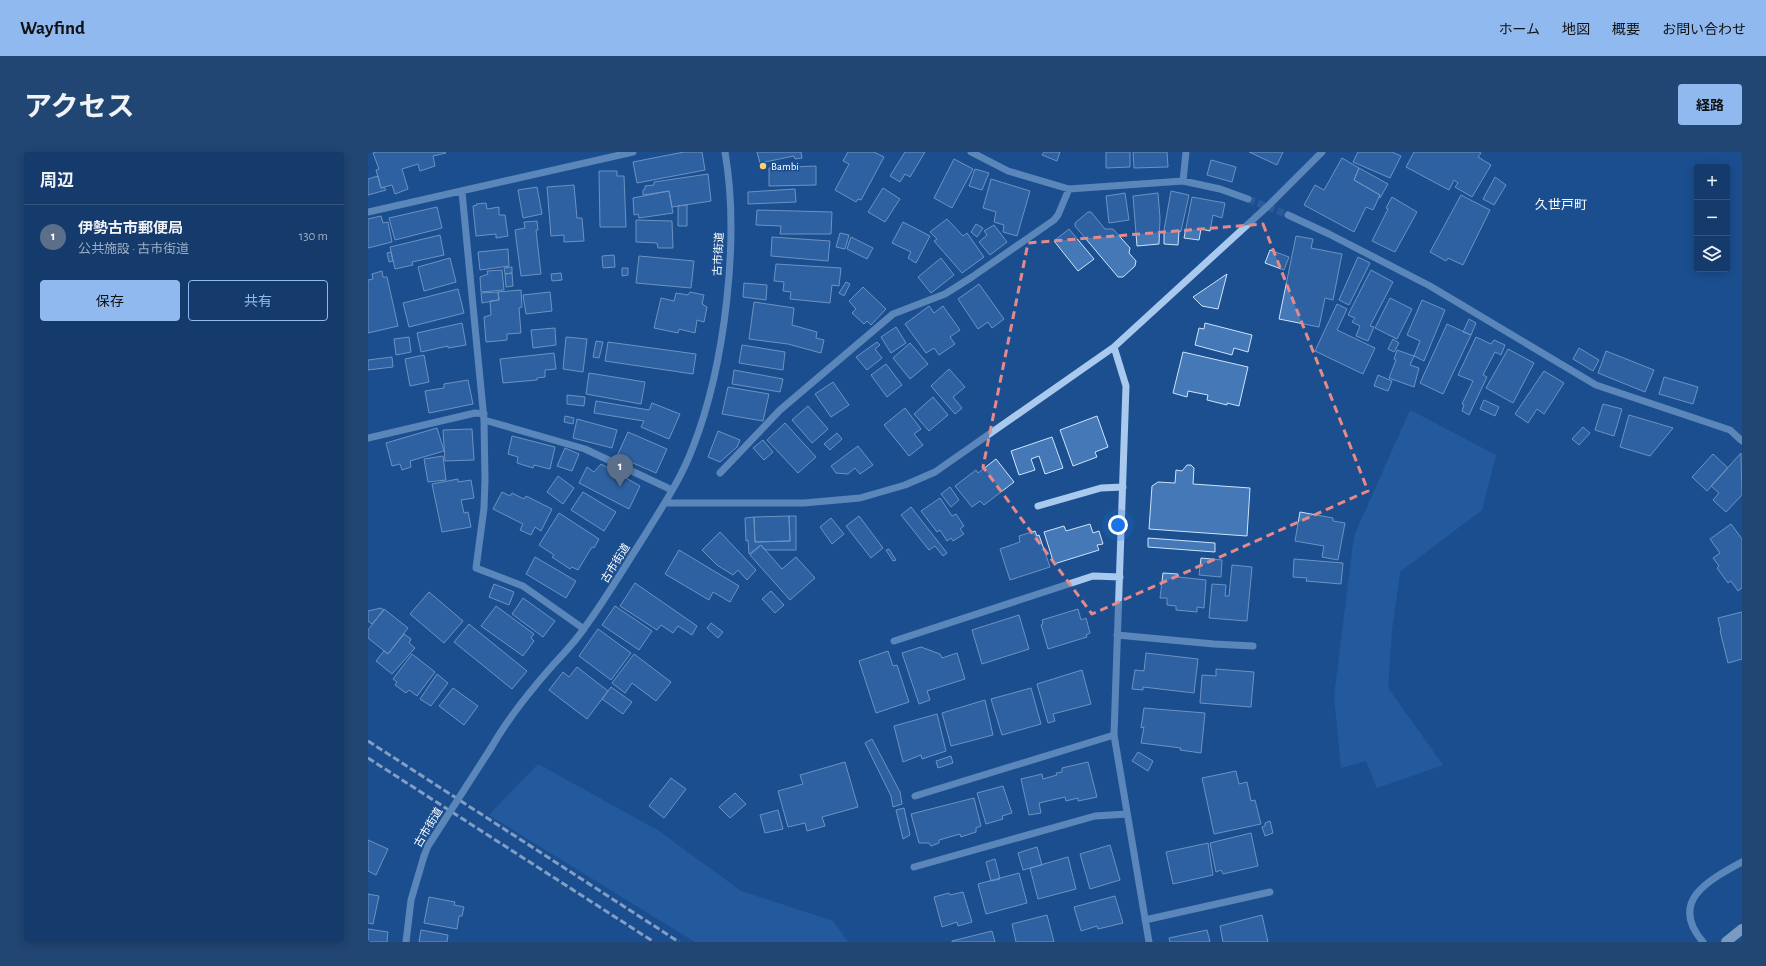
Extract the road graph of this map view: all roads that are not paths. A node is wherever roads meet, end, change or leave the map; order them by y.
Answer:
1 (633, 152) edge
2 (725, 152) edge
3 (971, 152) edge
4 (1186, 152) edge
5 (1322, 152) edge
6 (1183, 181) junction
7 (1069, 189) junction
8 (462, 192) junction
9 (1248, 198) tunnel mouth
10 (368, 212) edge
11 (1288, 215) tunnel mouth
12 (1114, 347) junction
13 (484, 417) junction
14 (368, 438) edge
15 (1742, 441) edge
16 (720, 473) dead end
17 (1123, 487) junction
18 (672, 490) junction
19 (665, 503) junction
20 (1038, 506) dead end
21 (1120, 577) junction
22 (584, 629) junction
23 (1117, 635) junction
24 (894, 642) dead end
25 (1253, 646) dead end
26 (1114, 735) junction
27 (915, 796) dead end
28 (1127, 814) junction
29 (1742, 862) edge
30 (914, 867) dead end
31 (1270, 892) dead end
32 (1145, 920) junction
33 (1742, 930) edge
34 (406, 942) edge
35 (1149, 942) edge
36 (1703, 942) edge
37 (1726, 942) edge

1 - 8 street
2 - 18 street, 古市街道
3 - 7 street
4 - 6 street
5 - 12 street
6 - 7 street
6 - 9 street
7 - 16 street
8 - 10 street
8 - 13 street
11 - 15 street
12 - 17 street
12 - 19 street
13 - 14 street
13 - 18 street
13 - 22 street
17 - 20 street
17 - 21 street
18 - 19 street, 古市街道
19 - 22 street, 古市街道
21 - 23 street
21 - 24 street
22 - 34 street, 古市街道, bridge
23 - 25 street
23 - 26 street
26 - 27 street
26 - 28 street
28 - 30 street
28 - 32 street
29 - 36 street
31 - 32 street
32 - 35 street
33 - 37 main road

